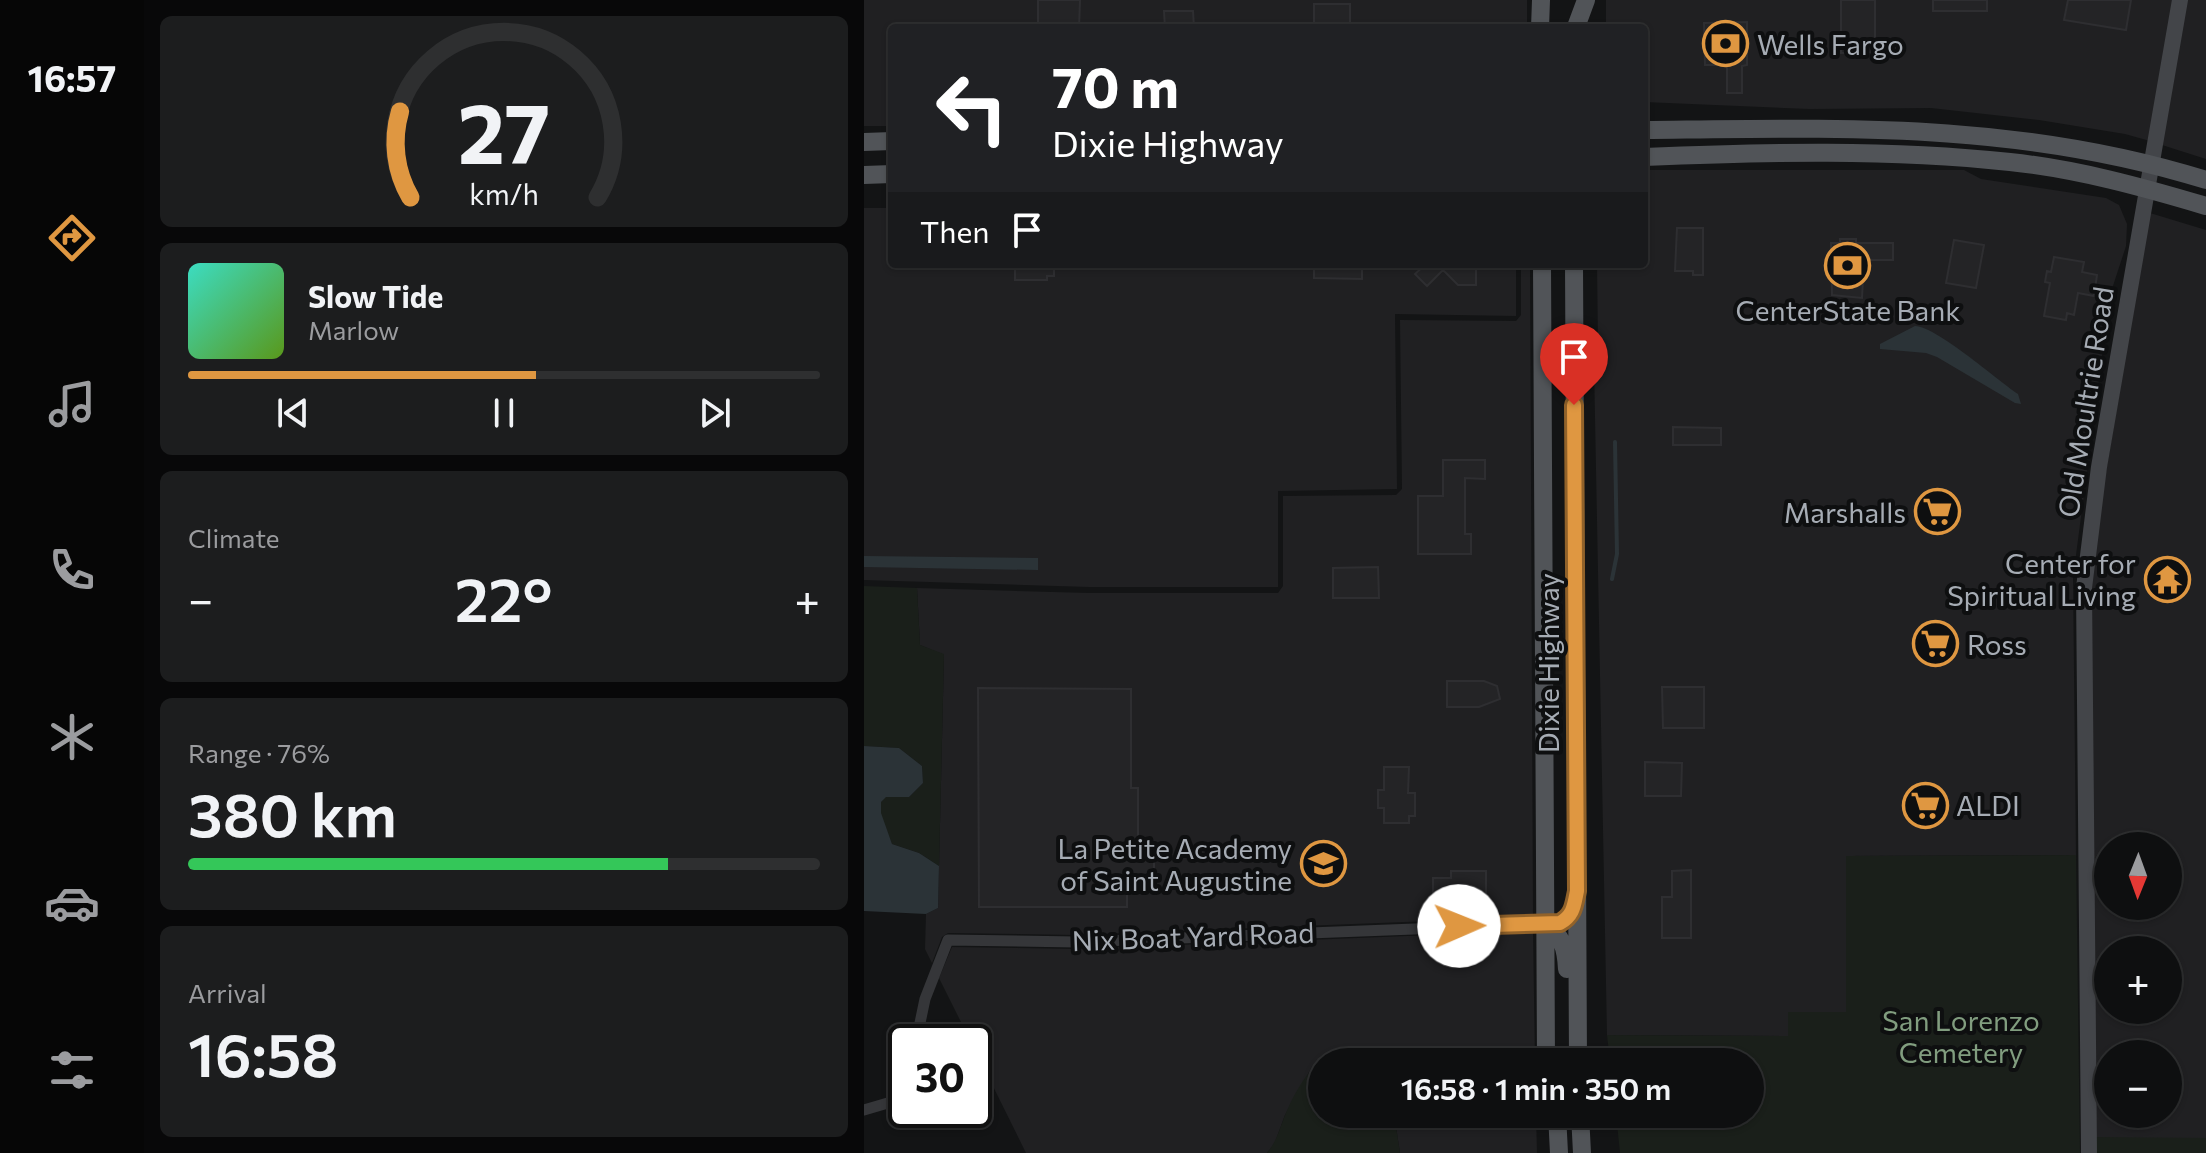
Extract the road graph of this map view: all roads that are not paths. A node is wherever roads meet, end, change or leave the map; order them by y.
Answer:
1 (1541, 0) edge
2 (1575, 0) edge
3 (1586, 0) edge
4 (2180, 0) edge
5 (1540, 24) edge
6 (1576, 24) edge
7 (1577, 24) edge
8 (1648, 130) edge
9 (1868, 130) junction
10 (888, 141) edge
11 (864, 142) edge
12 (1867, 154) junction
13 (1648, 157) edge
14 (2152, 164) junction
15 (888, 174) edge
16 (864, 175) edge
17 (2206, 180) edge
18 (2148, 188) junction
19 (2206, 206) edge
20 (1542, 268) edge
21 (1574, 268) edge
22 (1543, 683) junction
23 (1577, 891) junction
24 (1569, 918) junction
25 (1545, 924) junction
26 (1546, 1003) junction
27 (920, 1024) edge
28 (1546, 1048) edge
29 (1554, 1048) edge
30 (1569, 1048) edge
31 (1578, 1048) edge
32 (888, 1103) edge
33 (864, 1110) edge
34 (1549, 1128) edge
35 (1558, 1128) edge
36 (1581, 1128) edge
37 (1550, 1153) edge
38 (1559, 1153) edge
39 (1582, 1153) edge
40 (2089, 1153) edge

1 - 5 main road
2 - 6 main road
3 - 7 main road
4 - 14 main road, Old Moultrie Road
8 - 9 main road
9 - 12 main road
9 - 14 main road
10 - 11 main road
12 - 13 main road
12 - 18 main road
14 - 17 main road
14 - 18 main road, Old Moultrie Road
15 - 16 main road
18 - 19 main road
18 - 40 main road, Old Moultrie Road
20 - 22 main road, Dixie Highway
21 - 23 main road, Dixie Highway
22 - 24 main road
22 - 25 main road, Dixie Highway
23 - 24 main road
23 - 31 main road, Dixie Highway
24 - 25 main road
25 - 26 main road, Dixie Highway
25 - 27 street, Nix Boat Yard Road
25 - 30 main road
26 - 28 main road, Dixie Highway
26 - 29 main road
32 - 33 street
34 - 37 main road
35 - 38 main road
36 - 39 main road

